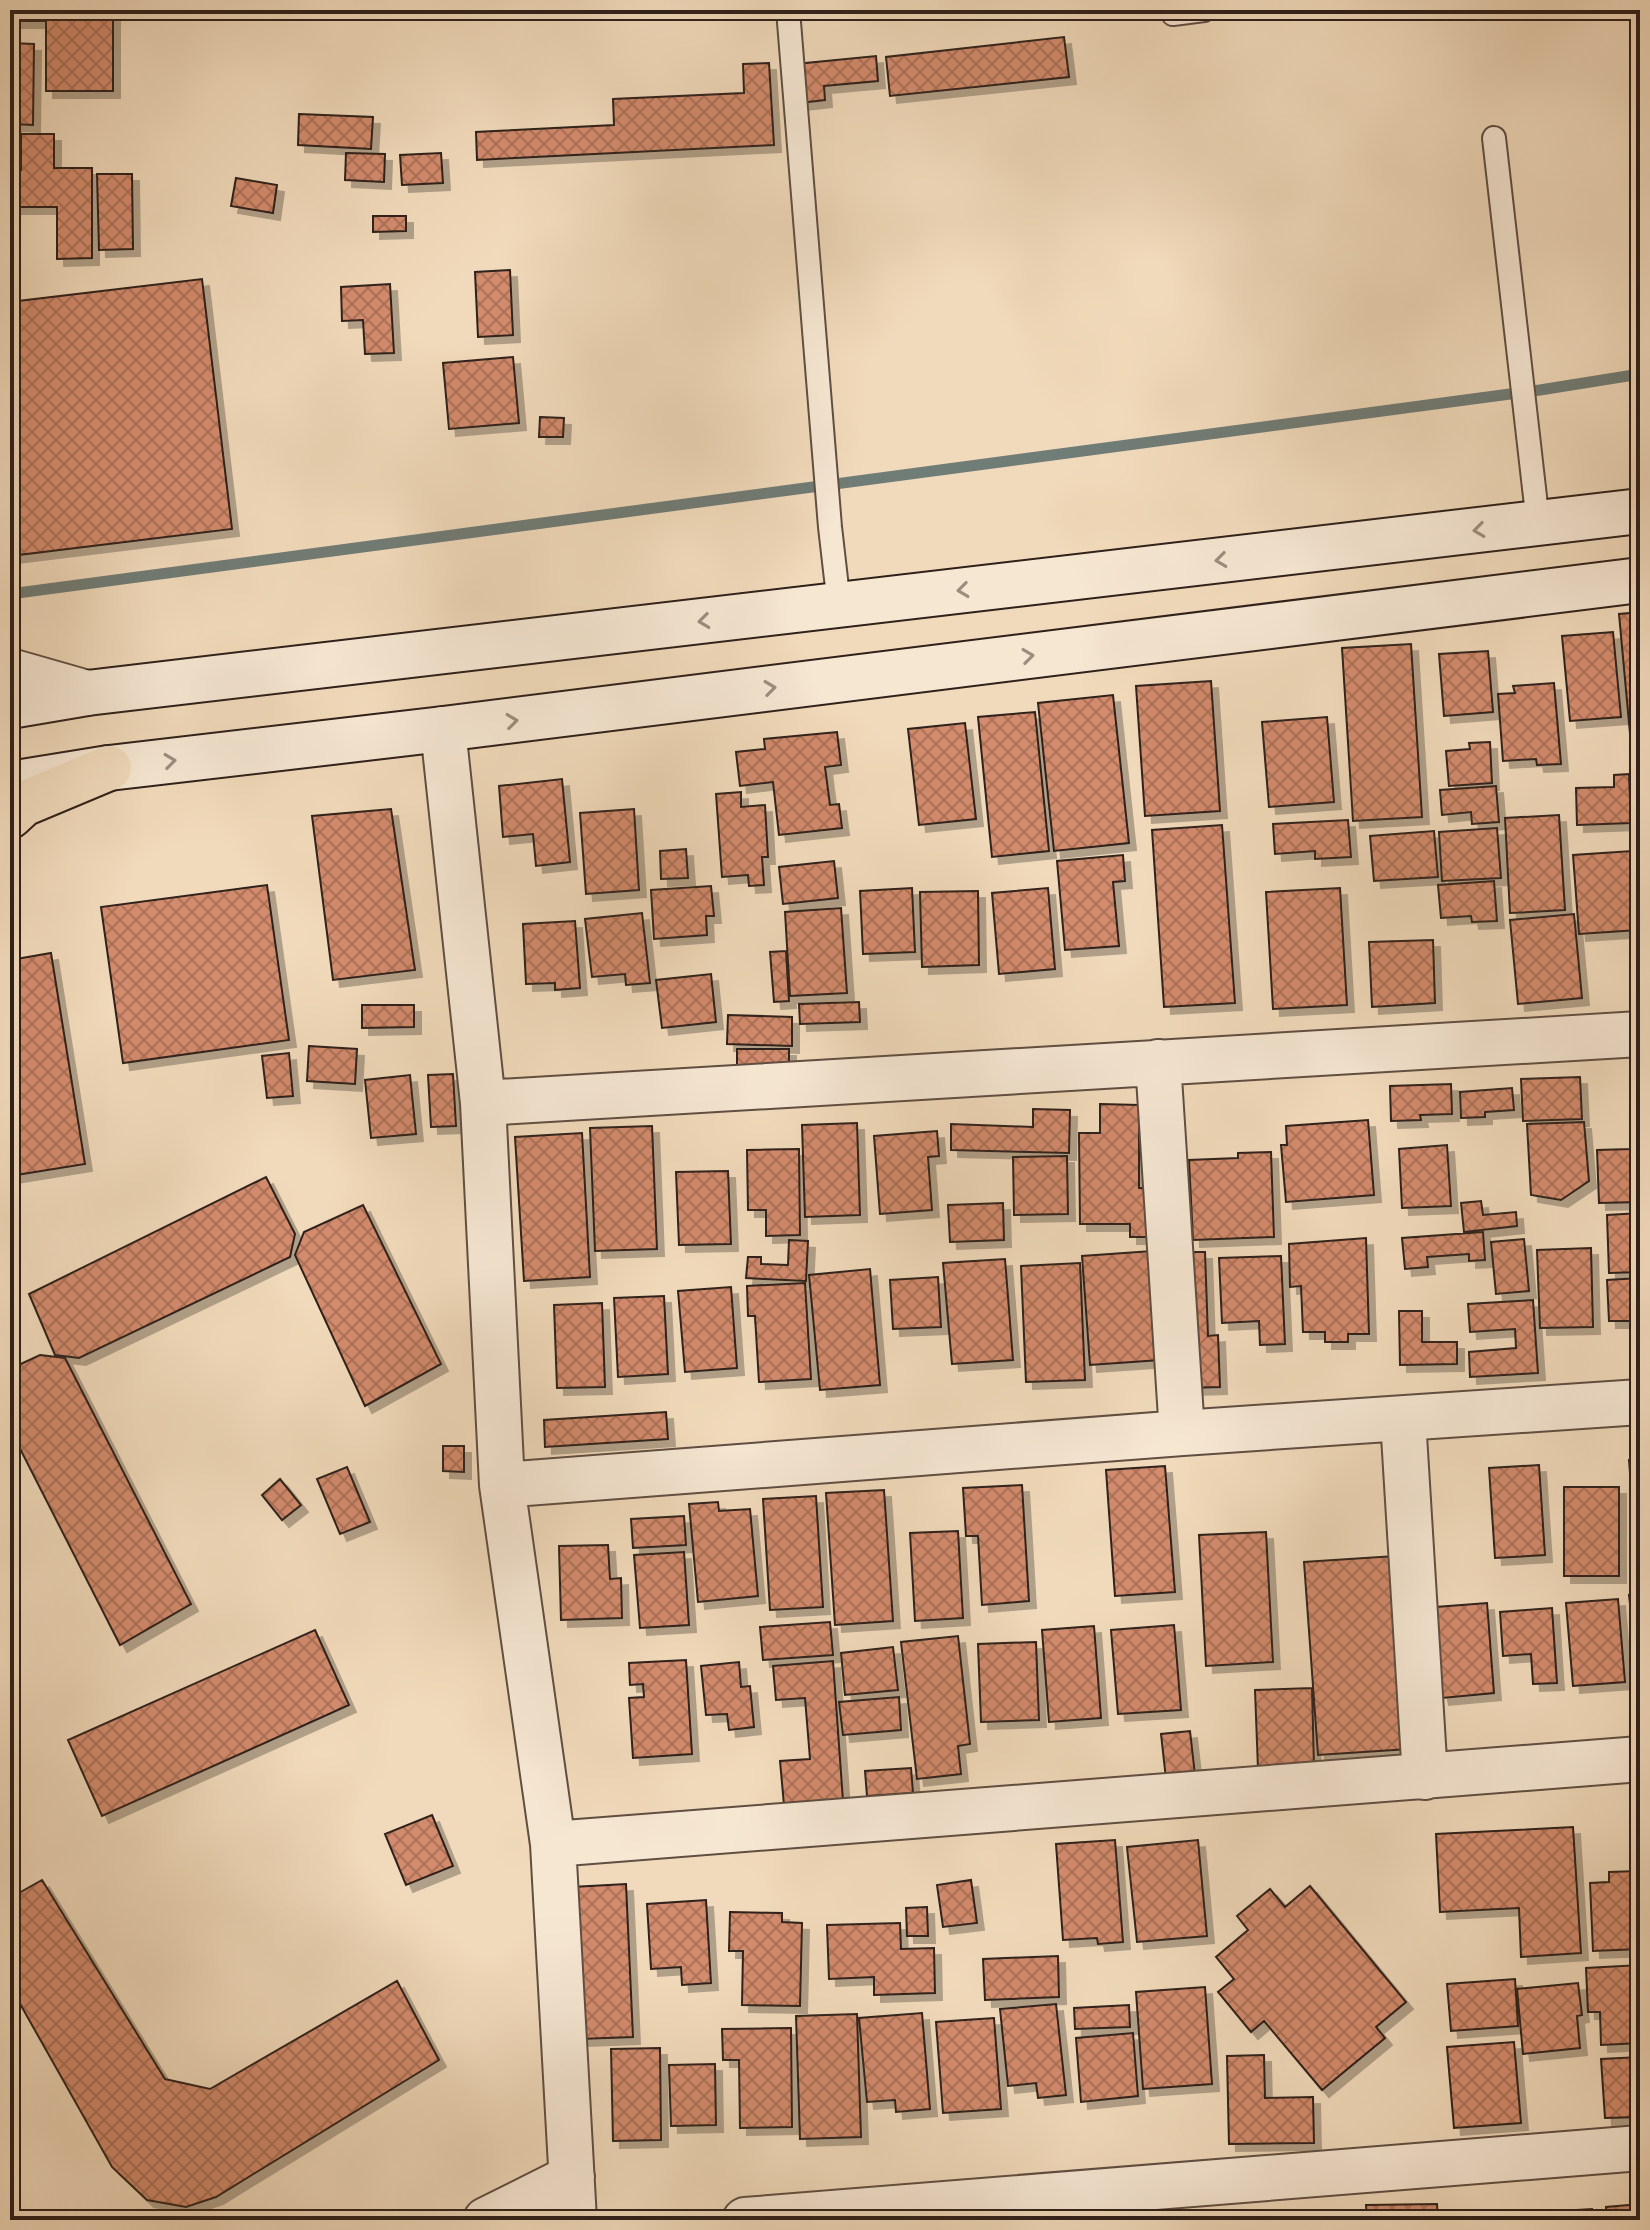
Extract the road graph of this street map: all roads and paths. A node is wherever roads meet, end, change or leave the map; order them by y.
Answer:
1 (788, 10) edge
2 (1171, 10) edge
3 (1204, 10) edge
4 (1494, 138) dead end
5 (1640, 511) edge
6 (1538, 523) junction
7 (1640, 580) edge
8 (839, 605) junction
9 (10, 671) edge
10 (87, 693) junction
11 (10, 706) edge
12 (443, 729) junction
13 (109, 768) junction
14 (10, 784) edge
15 (10, 816) edge
16 (1640, 1034) edge
17 (1158, 1062) junction
18 (483, 1103) junction
19 (1640, 1402) edge
20 (1403, 1419) junction
21 (1182, 1433) junction
22 (502, 1485) junction
23 (1640, 1759) edge
24 (1425, 1777) junction
25 (553, 1844) junction
26 (1640, 2148) edge
27 (572, 2177) junction
28 (486, 2220) edge
29 (574, 2220) edge
30 (745, 2220) edge

1 - 8 lane
2 - 3 lane
4 - 6 lane
5 - 6 street
6 -> 8 street
12 -> 7 street
8 -> 10 street
9 - 10 street
10 - 11 street
13 -> 12 street
12 - 18 street
13 - 14 street
13 - 15 highway
16 - 17 street
17 - 18 street
17 - 21 street
18 - 22 street
19 - 20 street
20 - 21 street
20 - 24 street
21 - 22 street
22 - 25 street
23 - 24 street
24 - 25 street
25 - 27 street
26 - 30 street
27 - 28 street
27 - 29 street

